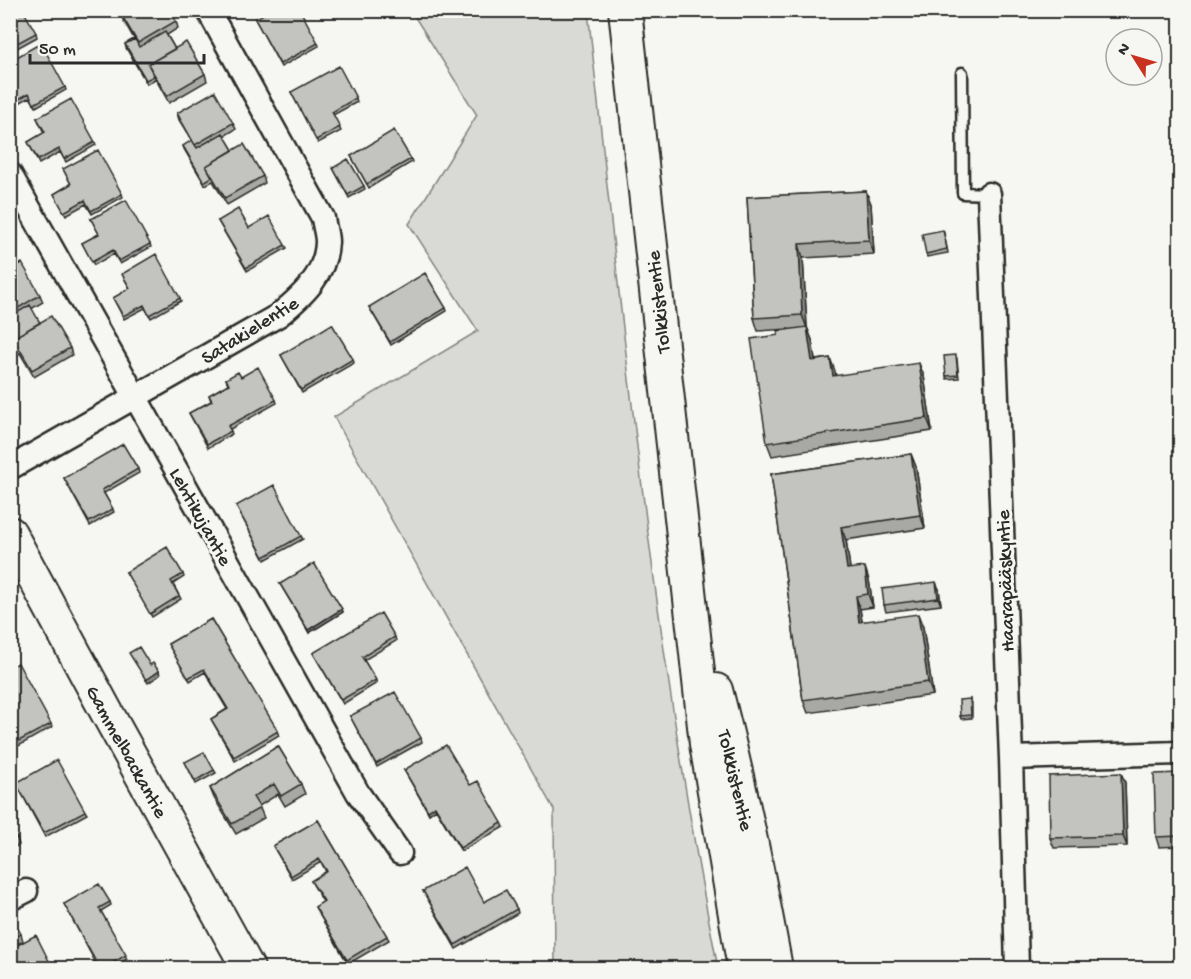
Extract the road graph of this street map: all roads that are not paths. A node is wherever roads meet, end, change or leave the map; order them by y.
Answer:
1 (208, 10) edge
2 (625, 10) edge
3 (962, 73) dead end
4 (10, 174) edge
5 (989, 194) joint
6 (135, 398) junction
7 (10, 468) edge
8 (10, 532) edge
9 (690, 593) junction
10 (1180, 753) edge
11 (1011, 758) junction
12 (400, 853) dead end
13 (248, 969) edge
14 (744, 969) edge
15 (776, 969) edge
16 (1017, 969) edge

1 - 6 street, Satakielentie
2 - 9 street, Tolkkistentie
3 - 5 lane
4 - 6 street, Lehtikujantie
5 - 11 street, Haarapääskyntie
6 - 7 street, Satakielentie
6 - 12 street, Lehtikujantie
8 - 13 street, Gammelbackantie
9 - 14 street, Tolkkistentie
9 - 15 street, Tolkkistentie
10 - 11 street
11 - 16 street, Haarapääskyntie

